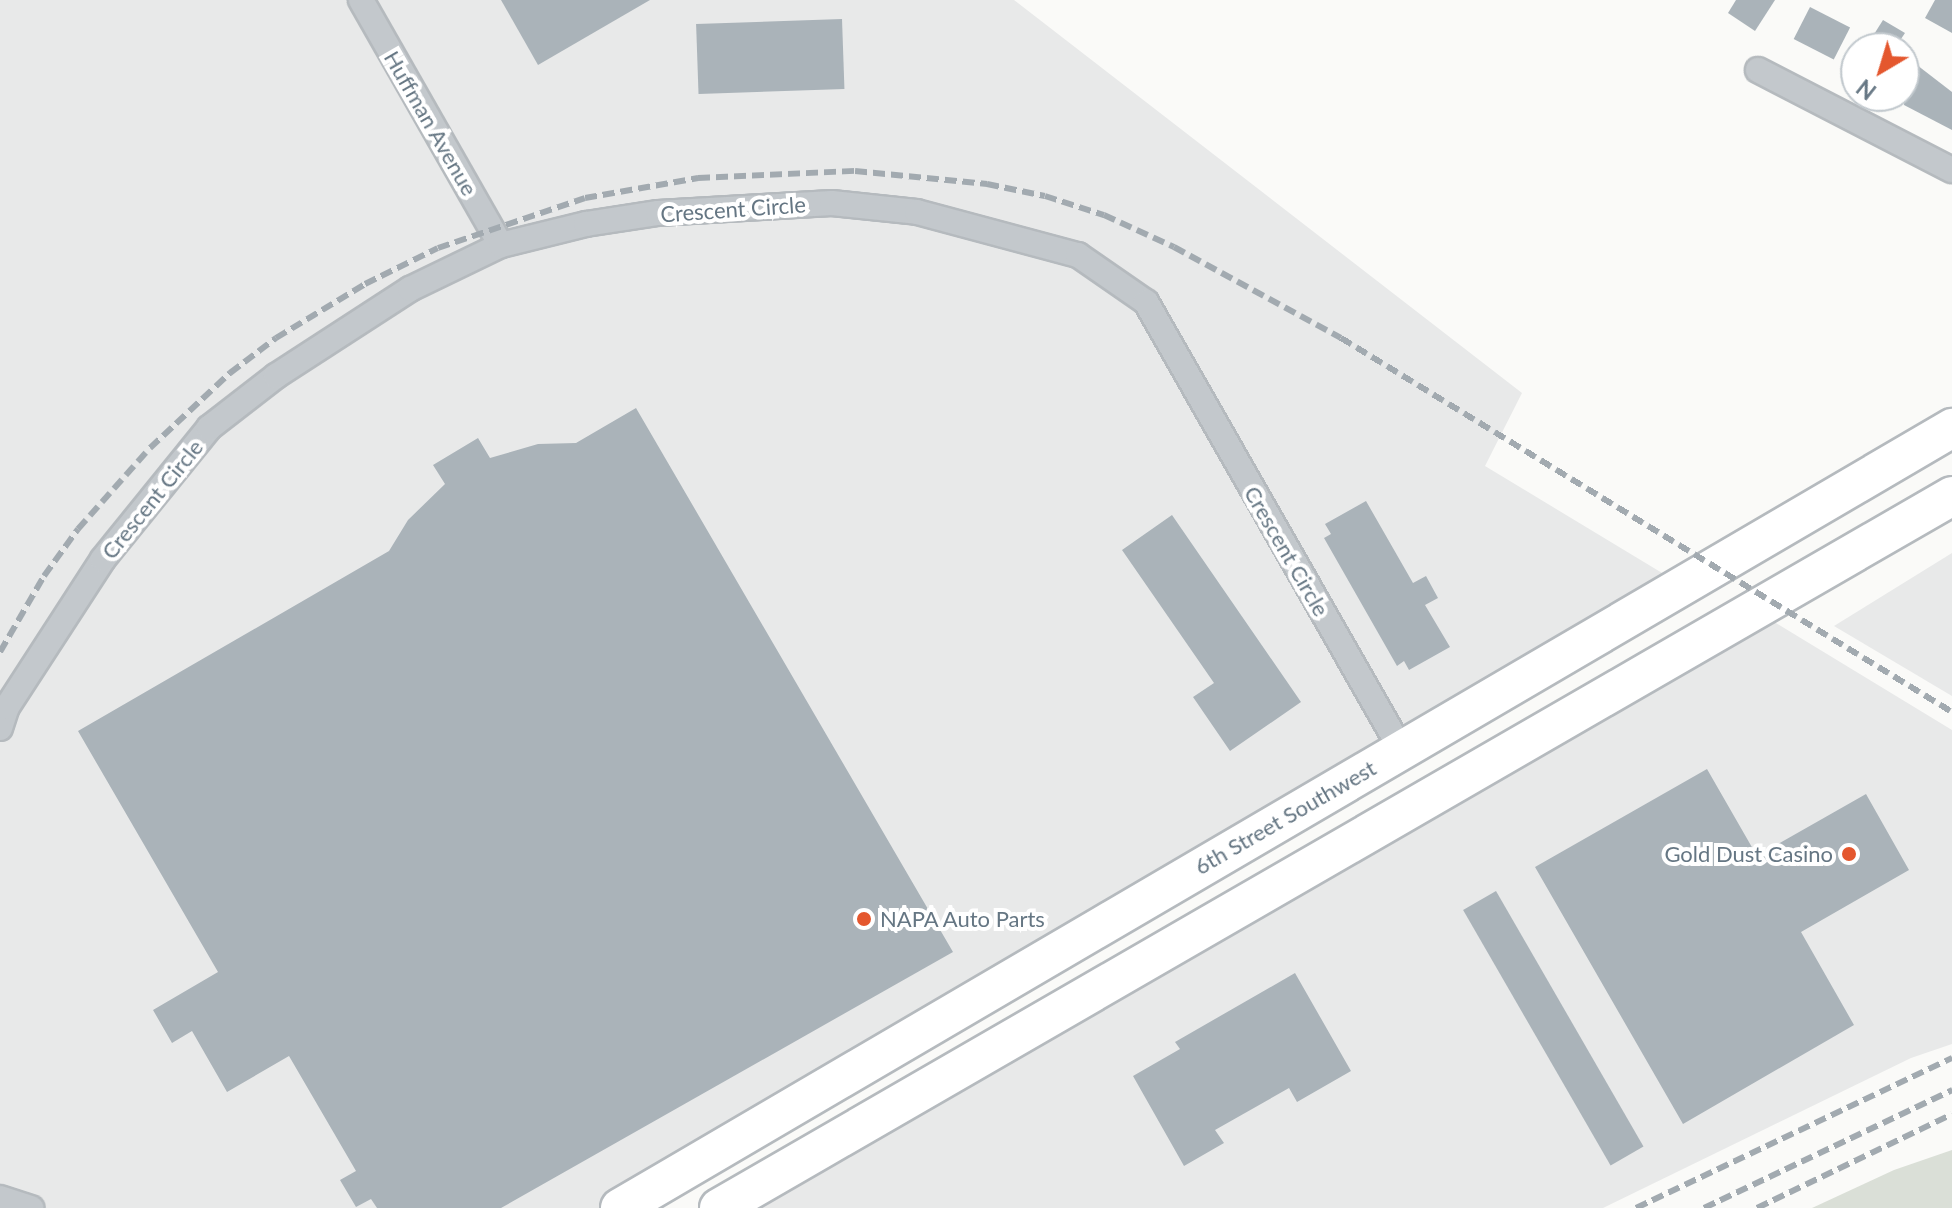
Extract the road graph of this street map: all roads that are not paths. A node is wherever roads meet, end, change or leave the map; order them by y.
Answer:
1 (361, 0) edge
2 (1758, 70) dead end
3 (1952, 170) edge
4 (501, 245) junction
5 (1952, 428) edge
6 (1952, 496) edge
7 (0, 728) edge
8 (1401, 749) junction
9 (0, 1198) edge
10 (31, 1208) edge
11 (620, 1208) edge
12 (719, 1208) edge

1 - 4 street, Huffman Avenue
2 - 3 street
4 - 7 street, Crescent Circle
4 - 8 street, Crescent Circle
5 - 8 main road, 6th Street Southwest
6 - 12 main road
8 - 11 main road, 6th Street Southwest
9 - 10 street

